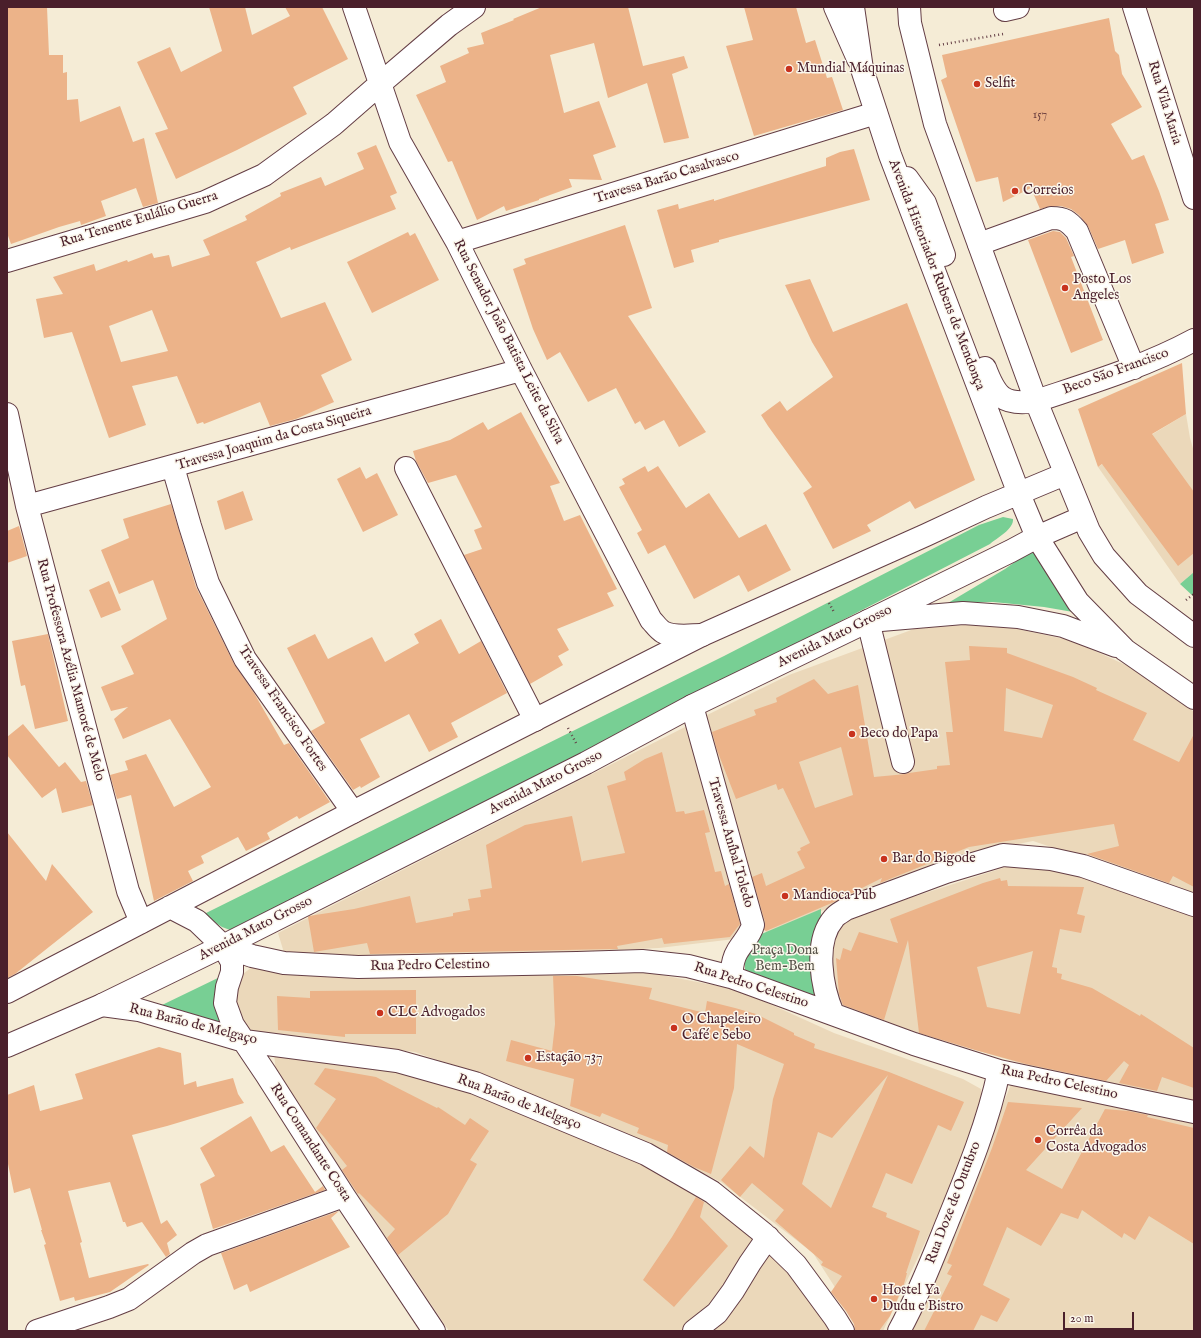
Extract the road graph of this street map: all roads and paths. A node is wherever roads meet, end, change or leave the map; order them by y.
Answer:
1 (354, 7) edge
2 (474, 7) edge
3 (835, 7) edge
4 (853, 7) edge
5 (909, 7) edge
6 (1134, 7) edge
7 (997, 35) dead end
8 (955, 42) dead end
9 (862, 69) junction
10 (381, 83) junction
11 (876, 113) junction
12 (890, 155) junction
13 (1194, 198) edge
14 (457, 242) junction
15 (979, 244) junction
16 (7, 261) edge
17 (1194, 340) edge
18 (1134, 368) junction
19 (521, 370) junction
20 (1036, 401) junction
21 (7, 414) edge
22 (173, 467) junction
23 (406, 468) dead end
24 (1065, 474) junction
25 (1019, 494) junction
26 (27, 506) junction
27 (1086, 524) junction
28 (1037, 537) junction
29 (818, 583) junction
30 (868, 621) junction
31 (844, 632) junction
32 (702, 635) junction
33 (1194, 636) edge
34 (1125, 650) junction
35 (1194, 698) edge
36 (692, 706) junction
37 (558, 708) junction
38 (535, 720) junction
39 (903, 762) dead end
40 (586, 763) junction
41 (353, 812) junction
42 (1194, 905) edge
43 (170, 907) junction
44 (141, 922) junction
45 (223, 946) junction
46 (731, 977) junction
47 (7, 992) edge
48 (102, 1005) junction
49 (833, 1014) junction
50 (244, 1041) junction
51 (7, 1046) edge
52 (1000, 1071) junction
53 (1194, 1112) edge
54 (344, 1196) junction
55 (768, 1238) junction
56 (37, 1331) edge
57 (434, 1331) edge
58 (694, 1331) edge
59 (843, 1331) edge
60 (899, 1331) edge

1 - 10 street, Rua Senador João Batista Leite da Silva
2 - 10 street, Rua Tenente Eulálio Guerra
3 - 9 street
4 - 9 street, Avenida Historiador Rubens de Mendonça
5 - 15 street
6 - 13 street, Rua Vila Maria
7 - 8 path
9 - 11 street, Avenida Historiador Rubens de Mendonça
10 - 14 street, Rua Senador João Batista Leite da Silva
10 - 16 street, Rua Tenente Eulálio Guerra
11 - 12 street, Avenida Historiador Rubens de Mendonça
11 - 14 street, Travessa Barão Casalvasco
12 - 20 street, Beco São Francisco
12 - 25 street, Avenida Historiador Rubens de Mendonça
14 - 19 street, Rua Senador João Batista Leite da Silva
15 - 18 street
15 - 20 street
17 - 18 street, Beco São Francisco
18 - 20 street, Beco São Francisco
19 - 22 street, Travessa Joaquim da Costa Siqueira
19 - 32 street, Rua Senador João Batista Leite da Silva
20 - 24 street
21 - 26 street, Rua Professora Azélia Mamoré de Melo
22 - 26 street, Travessa Joaquim da Costa Siqueira
22 - 41 street, Travessa Francisco Fortes
23 - 38 street
24 - 25 street
24 - 27 street
25 - 28 street, Avenida Historiador Rubens de Mendonça
25 - 29 street
26 - 44 street, Rua Professora Azélia Mamoré de Melo
27 - 28 street, Avenida Mato Grosso
27 - 33 street
28 - 30 street, Avenida Mato Grosso
28 - 34 street, Avenida Historiador Rubens de Mendonça
29 - 31 path
29 - 32 street
30 - 31 street, Avenida Mato Grosso
30 - 34 street
30 - 39 street
31 - 36 street, Avenida Mato Grosso
32 - 37 street
34 - 35 street
36 - 40 street, Avenida Mato Grosso
36 - 46 street, Travessa Aníbal Toledo
37 - 38 street
37 - 40 path
38 - 41 street
40 - 45 street, Avenida Mato Grosso
41 - 43 street
42 - 49 street
43 - 44 street
43 - 45 street
44 - 47 street
45 - 46 street, Rua Pedro Celestino
45 - 48 street, Avenida Mato Grosso
45 - 50 street, Rua Comandante Costa
46 - 49 street, Rua Pedro Celestino
48 - 50 street, Rua Barão de Melgaço
48 - 51 street, Avenida Mato Grosso
49 - 52 street, Rua Pedro Celestino
50 - 54 street, Rua Comandante Costa
50 - 55 street, Rua Barão de Melgaço
52 - 53 street, Rua Pedro Celestino
52 - 60 street, Rua Doze de Outubro
54 - 56 street
54 - 57 street, Rua Comandante Costa
55 - 58 street
55 - 59 street, Rua Barão de Melgaço

